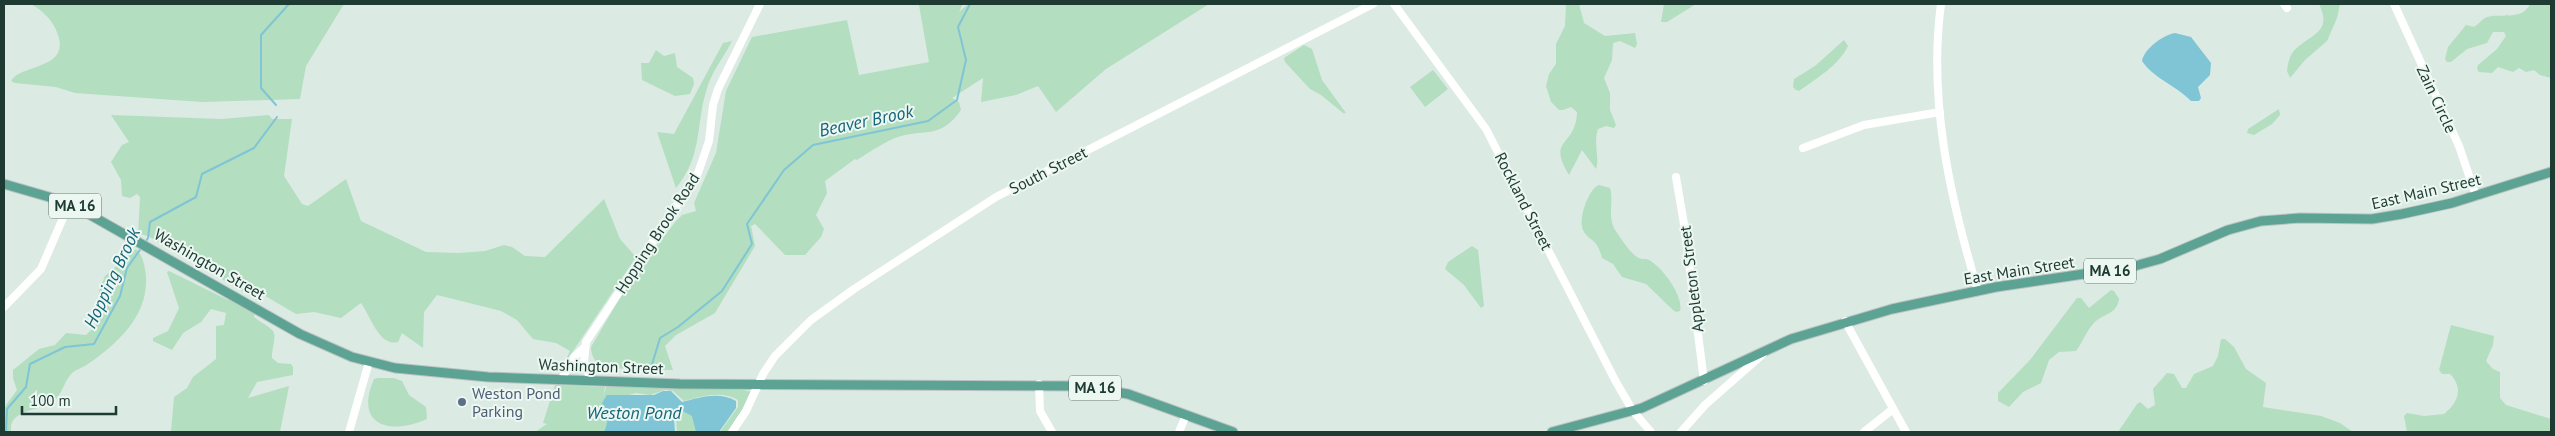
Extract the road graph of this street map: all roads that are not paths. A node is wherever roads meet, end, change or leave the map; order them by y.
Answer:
1 (760, 4) edge
2 (1373, 4) edge
3 (1394, 4) edge
4 (1941, 4) edge
5 (2394, 4) edge
6 (1940, 112) junction
7 (1804, 148) dead end
8 (2551, 172) edge
9 (1676, 177) dead end
10 (4, 184) edge
11 (2476, 196) junction
12 (69, 204) junction
13 (1978, 291) junction
14 (4, 306) edge
15 (1845, 321) junction
16 (585, 347) junction
17 (1771, 348) junction
18 (369, 362) junction
19 (561, 380) junction
20 (591, 381) junction
21 (1704, 381) junction
22 (1039, 384) junction
23 (759, 385) junction
24 (1893, 408) junction
25 (1634, 411) junction
26 (1186, 415) junction
27 (349, 432) edge
28 (732, 432) edge
29 (1052, 432) edge
30 (1179, 432) edge
31 (1233, 432) edge
32 (1552, 432) edge
33 (1651, 432) edge
34 (1682, 432) edge
35 (1864, 432) edge
36 (1906, 432) edge

1 - 16 street, Hopping Brook Road
2 - 23 street, South Street
3 - 25 street, Rockland Street
4 - 6 street
5 - 11 street, Zain Circle
6 - 7 street
6 - 13 street
8 - 11 main road, East Main Street / MA 16
9 - 21 street, Appleton Street
10 - 12 main road, Washington Street / MA 16
11 - 13 main road, East Main Street / MA 16
12 - 14 street
12 - 18 main road, Washington Street / MA 16
13 - 15 main road, East Main Street / MA 16
15 - 17 main road, East Main Street / MA 16
15 - 24 street
16 - 19 street, Hopping Brook Road
16 - 20 street
17 - 21 main road, East Main Street / MA 16
17 - 34 street
18 - 19 main road, Washington Street / MA 16
18 - 27 street
19 - 20 main road, Washington Street / MA 16
20 - 23 main road, Washington Street / MA 16
21 - 25 main road, East Main Street / MA 16
22 - 23 main road, Washington Street / MA 16
22 - 26 main road, Washington Street / MA 16
22 - 29 street
23 - 28 street, South Street
24 - 35 street
24 - 36 street
25 - 32 main road, MA 16
25 - 33 street, Rockland Street
26 - 30 street
26 - 31 main road, Washington Street / MA 16

